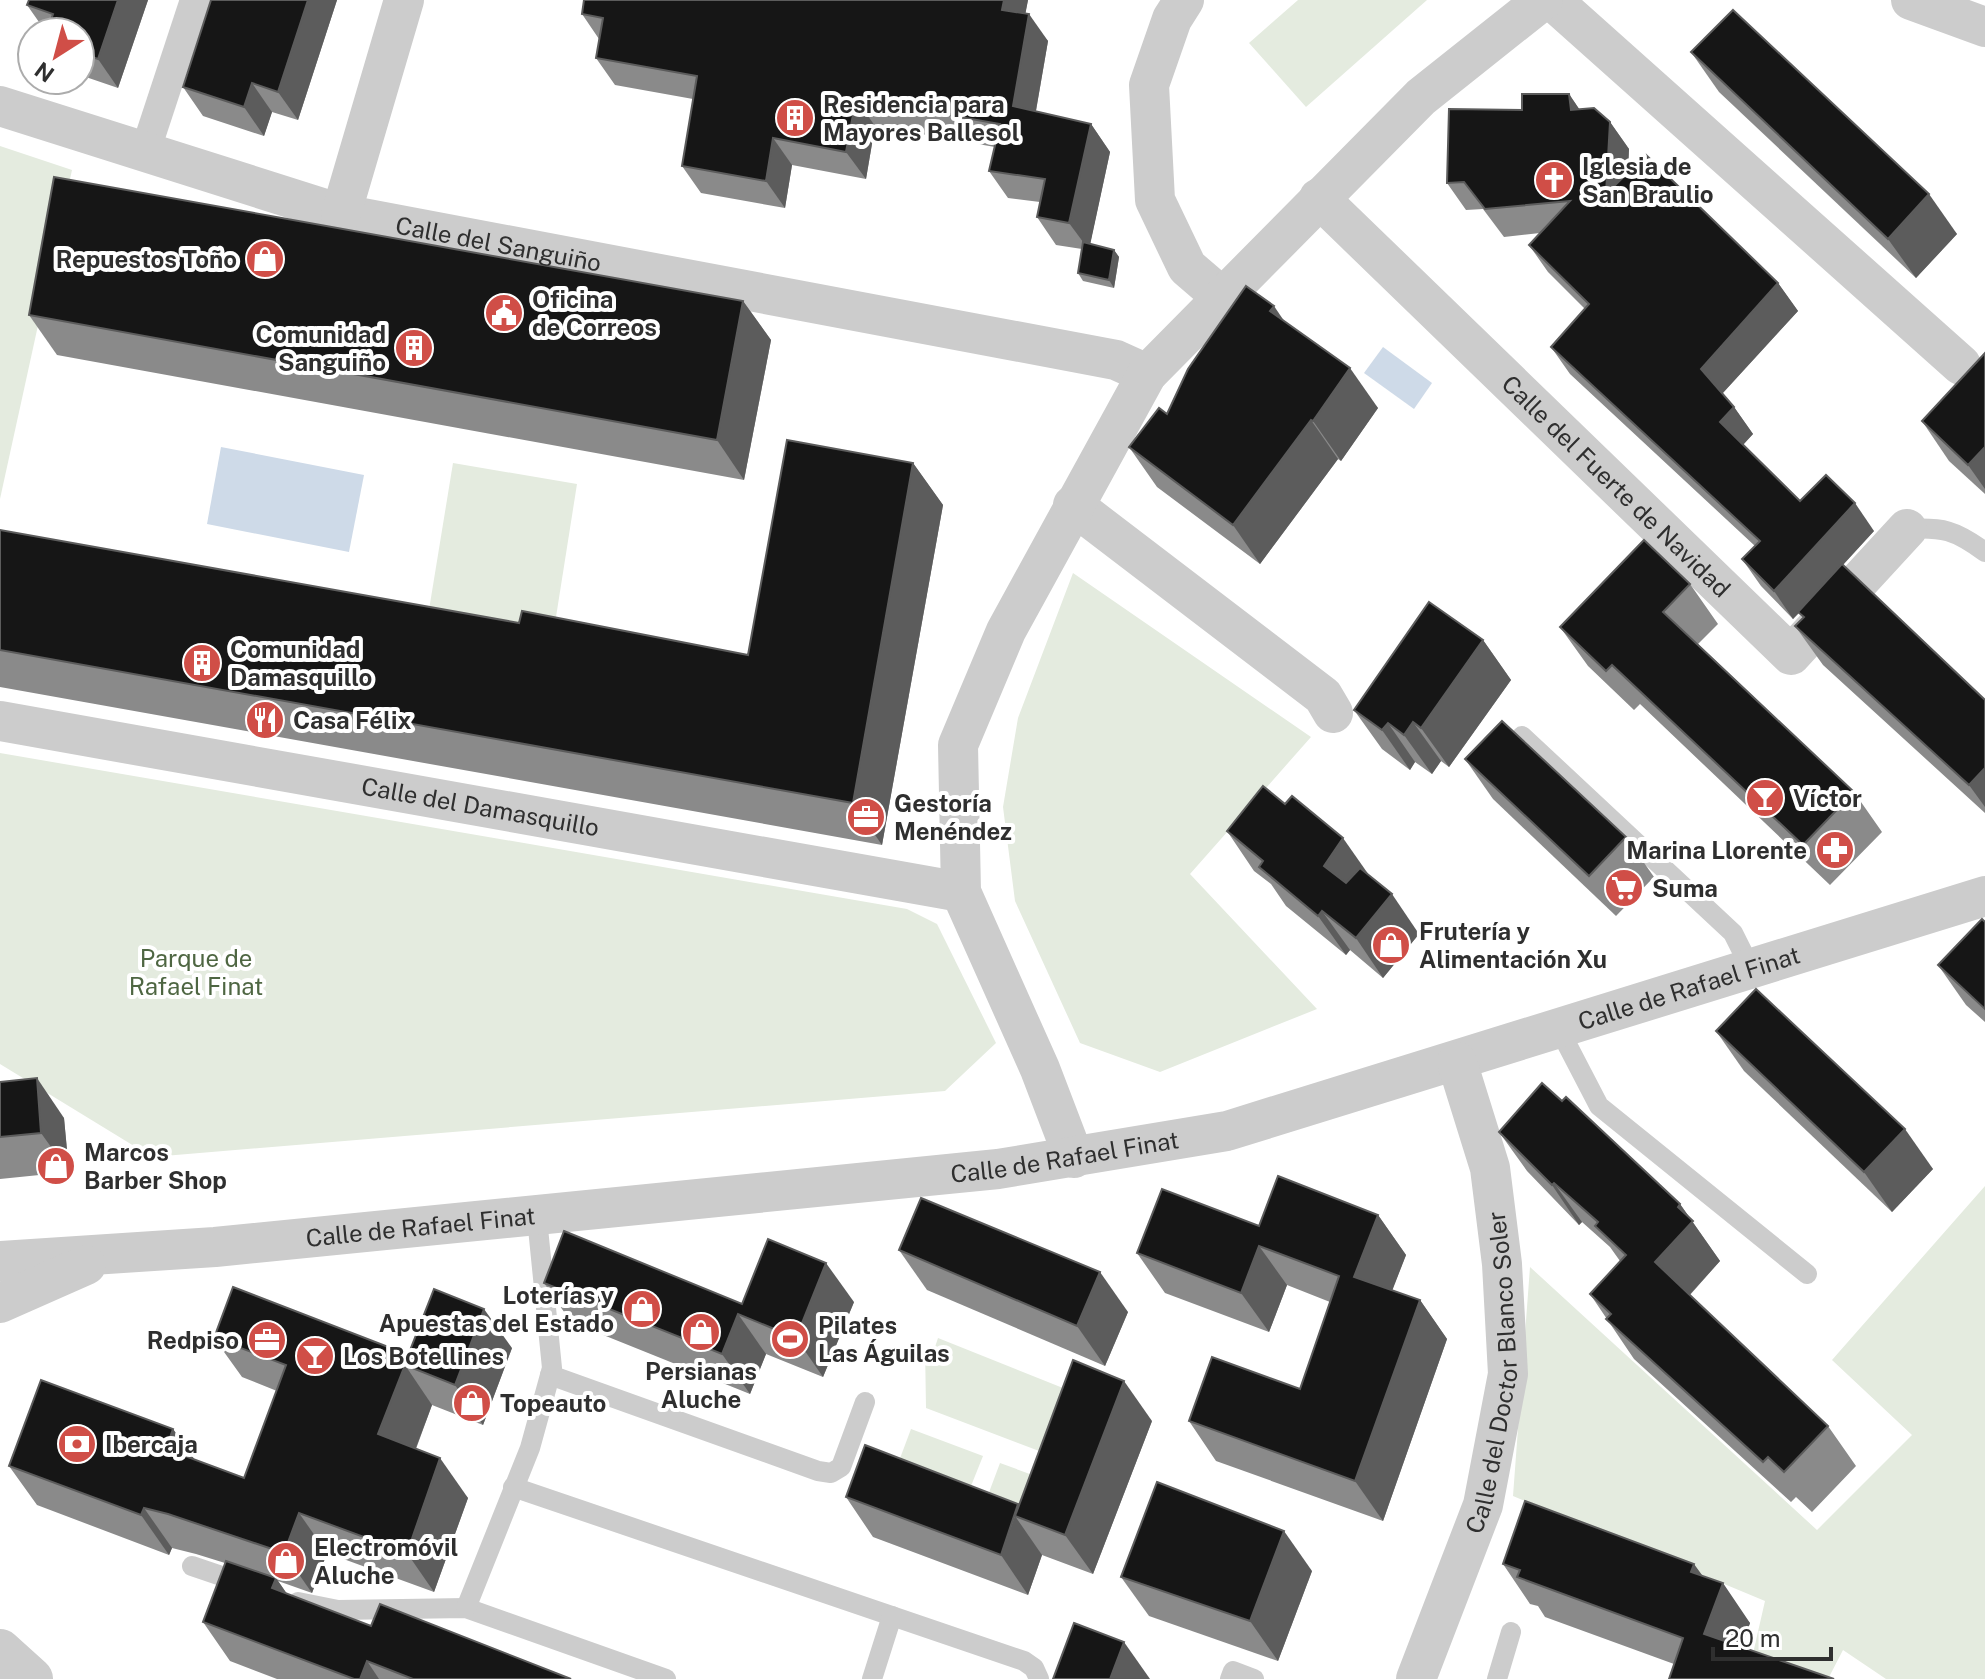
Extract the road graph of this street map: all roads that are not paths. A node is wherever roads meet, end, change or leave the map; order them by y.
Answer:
1 (195, 0) edge
2 (404, 0) edge
3 (1184, 0) edge
4 (1543, 0) edge
5 (1552, 0) edge
6 (1911, 0) edge
7 (1985, 27) edge
8 (0, 106) edge
9 (145, 152) junction
10 (1319, 198) junction
11 (341, 214) junction
12 (1223, 298) junction
13 (1973, 363) edge
14 (1147, 374) junction
15 (1073, 505) junction
16 (1907, 529) joint
17 (1985, 552) edge
18 (1333, 713) dead end
19 (0, 721) edge
20 (1522, 736) edge
21 (961, 892) junction
22 (1985, 896) edge
23 (1751, 969) junction
24 (1559, 1029) junction
25 (1457, 1062) junction
26 (1074, 1158) junction
27 (537, 1218) junction
28 (111, 1254) junction
29 (0, 1261) edge
30 (1807, 1274) dead end
31 (1, 1303) edge
32 (550, 1375) junction
33 (865, 1402) dead end
34 (513, 1487) junction
35 (192, 1566) edge
36 (466, 1608) junction
37 (892, 1616) junction
38 (1511, 1632) dead end
39 (0, 1651) edge
40 (31, 1679) edge
41 (666, 1679) edge
42 (872, 1679) edge
43 (1039, 1679) edge
44 (1230, 1679) edge
45 (1254, 1679) edge
46 (1416, 1679) edge
47 (1497, 1679) edge

1 - 9 street
2 - 11 street
3 - 12 street
4 - 10 street
5 - 13 street
6 - 7 street
8 - 9 street, Calle del Sanguiño
9 - 11 street, Calle del Sanguiño
10 - 12 street
10 - 16 street, Calle del Fuerte de Navidad
11 - 14 street, Calle del Sanguiño
12 - 14 street
14 - 15 street
15 - 18 street
15 - 21 street
16 - 17 lane
19 - 21 street, Calle del Damasquillo
20 - 23 lane
21 - 26 street
22 - 23 street, Calle de Rafael Finat
23 - 24 street, Calle de Rafael Finat
24 - 25 street, Calle de Rafael Finat
24 - 30 lane
25 - 26 street, Calle de Rafael Finat
25 - 46 street, Calle del Doctor Blanco Soler
26 - 27 street, Calle de Rafael Finat
27 - 28 street, Calle de Rafael Finat
27 - 32 lane
28 - 29 street, Calle de Rafael Finat
28 - 31 street, Calle de Rafael Finat
32 - 33 lane
32 - 34 lane
34 - 36 lane
34 - 37 lane
35 - 36 lane
36 - 41 lane
37 - 42 lane
37 - 43 lane
38 - 47 lane
39 - 40 street
44 - 45 lane

